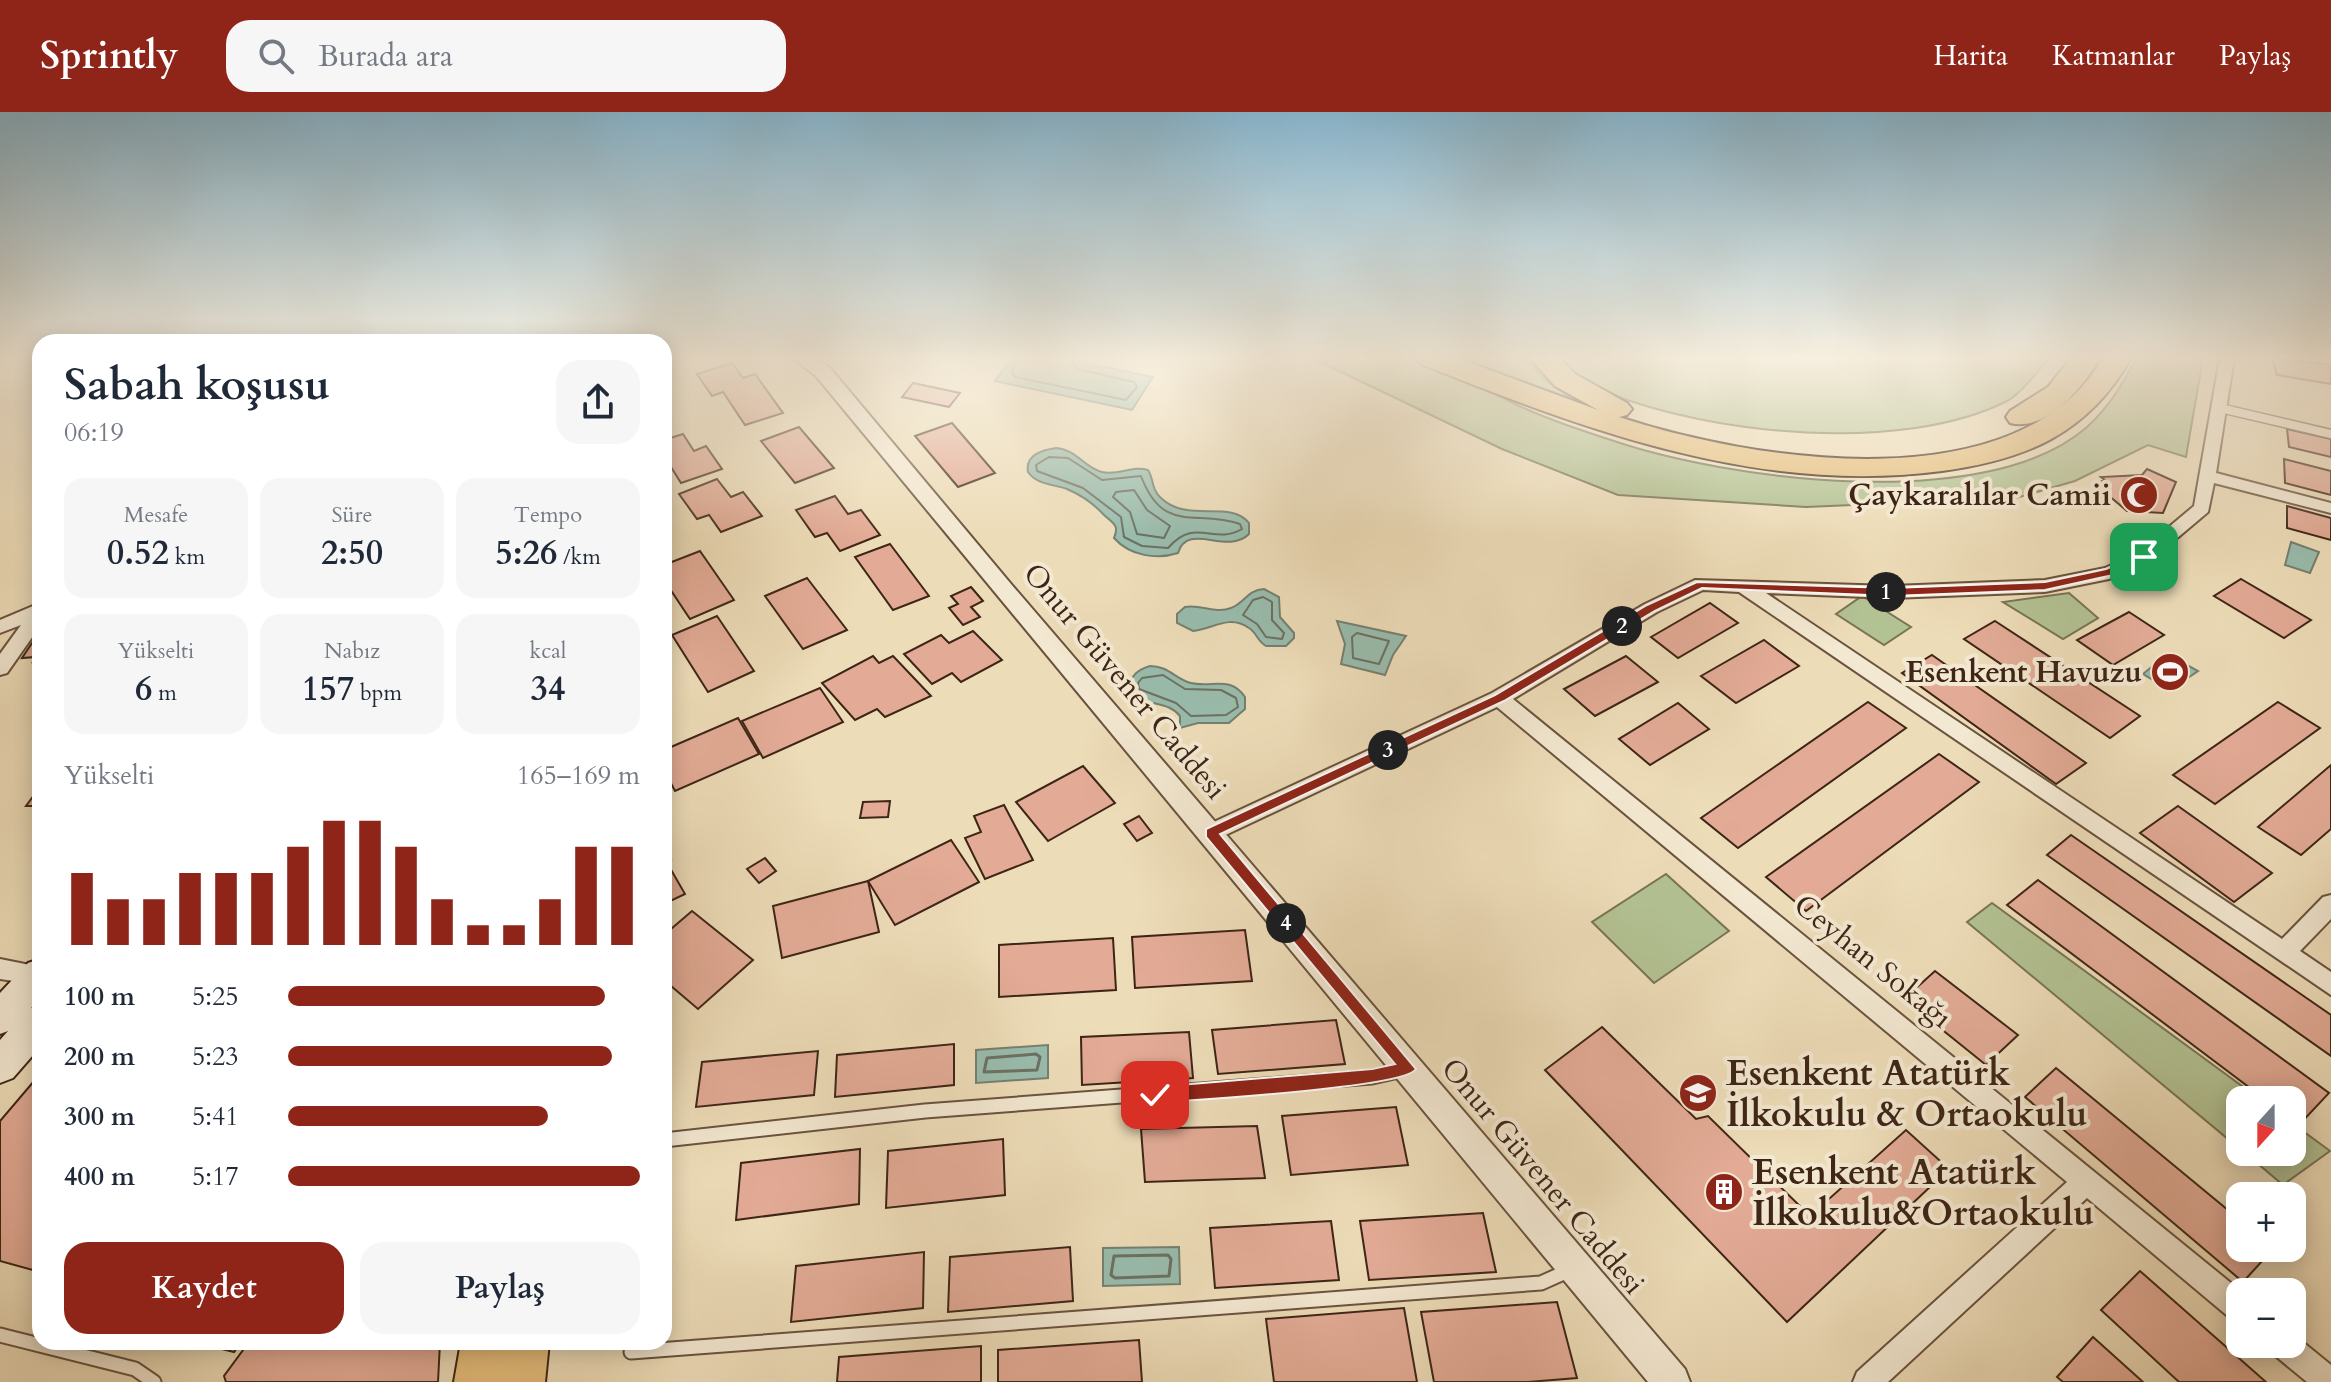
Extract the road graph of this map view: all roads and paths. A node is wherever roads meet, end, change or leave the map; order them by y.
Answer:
1 (860, 417) edge
2 (1585, 417) edge
3 (1642, 417) edge
4 (2020, 417) edge
5 (2067, 417) edge
6 (2218, 417) edge
7 (2260, 417) edge
8 (2331, 434) edge
9 (2208, 476) junction
10 (2331, 508) edge
11 (1741, 584) junction
12 (32, 614) edge
13 (32, 622) edge
14 (0, 627) edge
15 (0, 668) edge
16 (1499, 698) junction
17 (1210, 833) junction
18 (2331, 904) edge
19 (2284, 952) junction
20 (0, 969) edge
21 (32, 974) edge
22 (32, 983) edge
23 (2331, 985) edge
24 (0, 1018) edge
25 (32, 1030) edge
26 (0, 1066) edge
27 (1409, 1069) junction
28 (672, 1139) edge
29 (2087, 1181) junction
30 (1576, 1268) junction
31 (2226, 1296) edge
32 (0, 1335) edge
33 (32, 1343) edge
34 (672, 1349) edge
35 (60, 1350) edge
36 (482, 1350) edge
37 (526, 1350) edge
38 (655, 1350) edge
39 (631, 1352) dead end
40 (2300, 1358) edge
41 (152, 1382) edge
42 (477, 1382) edge
43 (522, 1382) edge
44 (1672, 1382) edge
45 (1867, 1382) edge
46 (2329, 1382) edge

1 - 17 street, Onur Güvener Caddesi
2 - 5 highway
3 - 4 highway
6 - 9 street
7 - 8 lane
9 - 10 street
9 - 11 street
11 - 16 street
11 - 19 street
12 - 14 street
13 - 15 street
16 - 17 street
16 - 29 street, Ceyhan Sokağı
17 - 27 street, Onur Güvener Caddesi
18 - 19 street
19 - 23 street
20 - 21 street
22 - 24 main road
25 - 26 main road
27 - 28 lane
27 - 30 street, Onur Güvener Caddesi
29 - 31 street, Ceyhan Sokağı
29 - 45 street
30 - 34 lane
30 - 44 street, Onur Güvener Caddesi
32 - 33 lane
35 - 41 lane
36 - 42 main road
37 - 43 main road
38 - 39 lane
40 - 46 street

